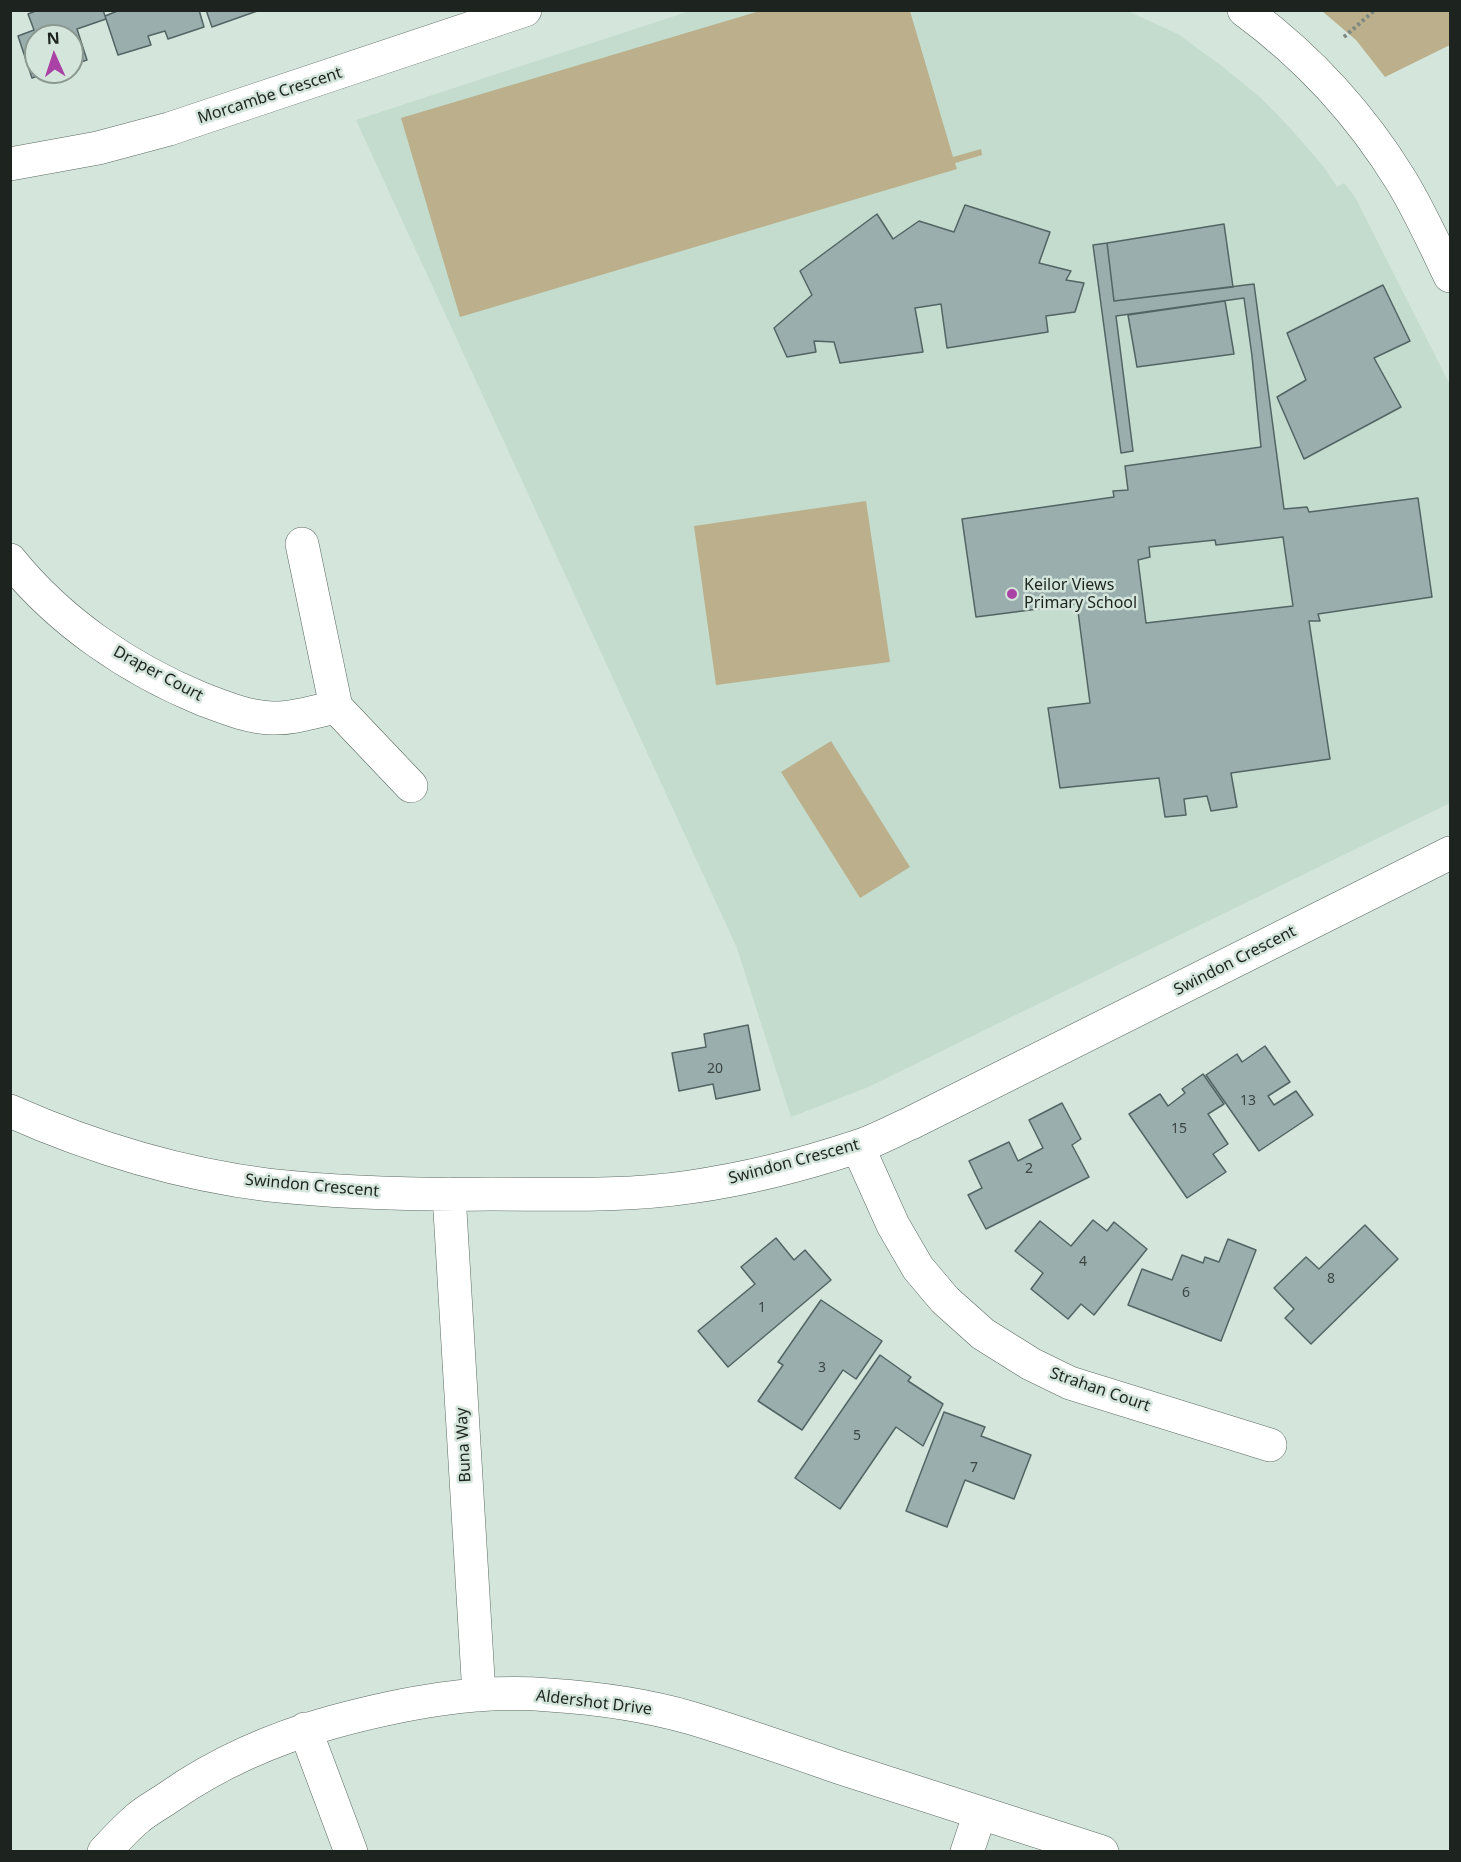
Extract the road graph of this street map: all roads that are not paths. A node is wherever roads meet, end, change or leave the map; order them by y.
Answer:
1 (525, 10) edge
2 (1244, 10) edge
3 (10, 164) edge
4 (1450, 276) edge
5 (302, 544) dead end
6 (10, 560) edge
7 (336, 707) junction
8 (411, 786) dead end
9 (1450, 853) edge
10 (10, 1111) edge
11 (858, 1146) junction
12 (449, 1194) junction
13 (1270, 1445) dead end
14 (478, 1695) junction
15 (305, 1729) junction
16 (980, 1813) junction
17 (104, 1851) edge
18 (351, 1851) edge
19 (967, 1851) edge
20 (1102, 1851) edge

1 - 3 street, Morcambe Crescent
2 - 4 street
5 - 7 street
6 - 7 street, Draper Court
7 - 8 street
9 - 11 street, Swindon Crescent
10 - 12 street, Swindon Crescent
11 - 12 street, Swindon Crescent
11 - 13 street, Strahan Court
12 - 14 street, Buna Way
14 - 15 street, Aldershot Drive
14 - 16 street, Aldershot Drive
15 - 17 street, Aldershot Drive
15 - 18 street
16 - 19 street
16 - 20 street, Aldershot Drive

